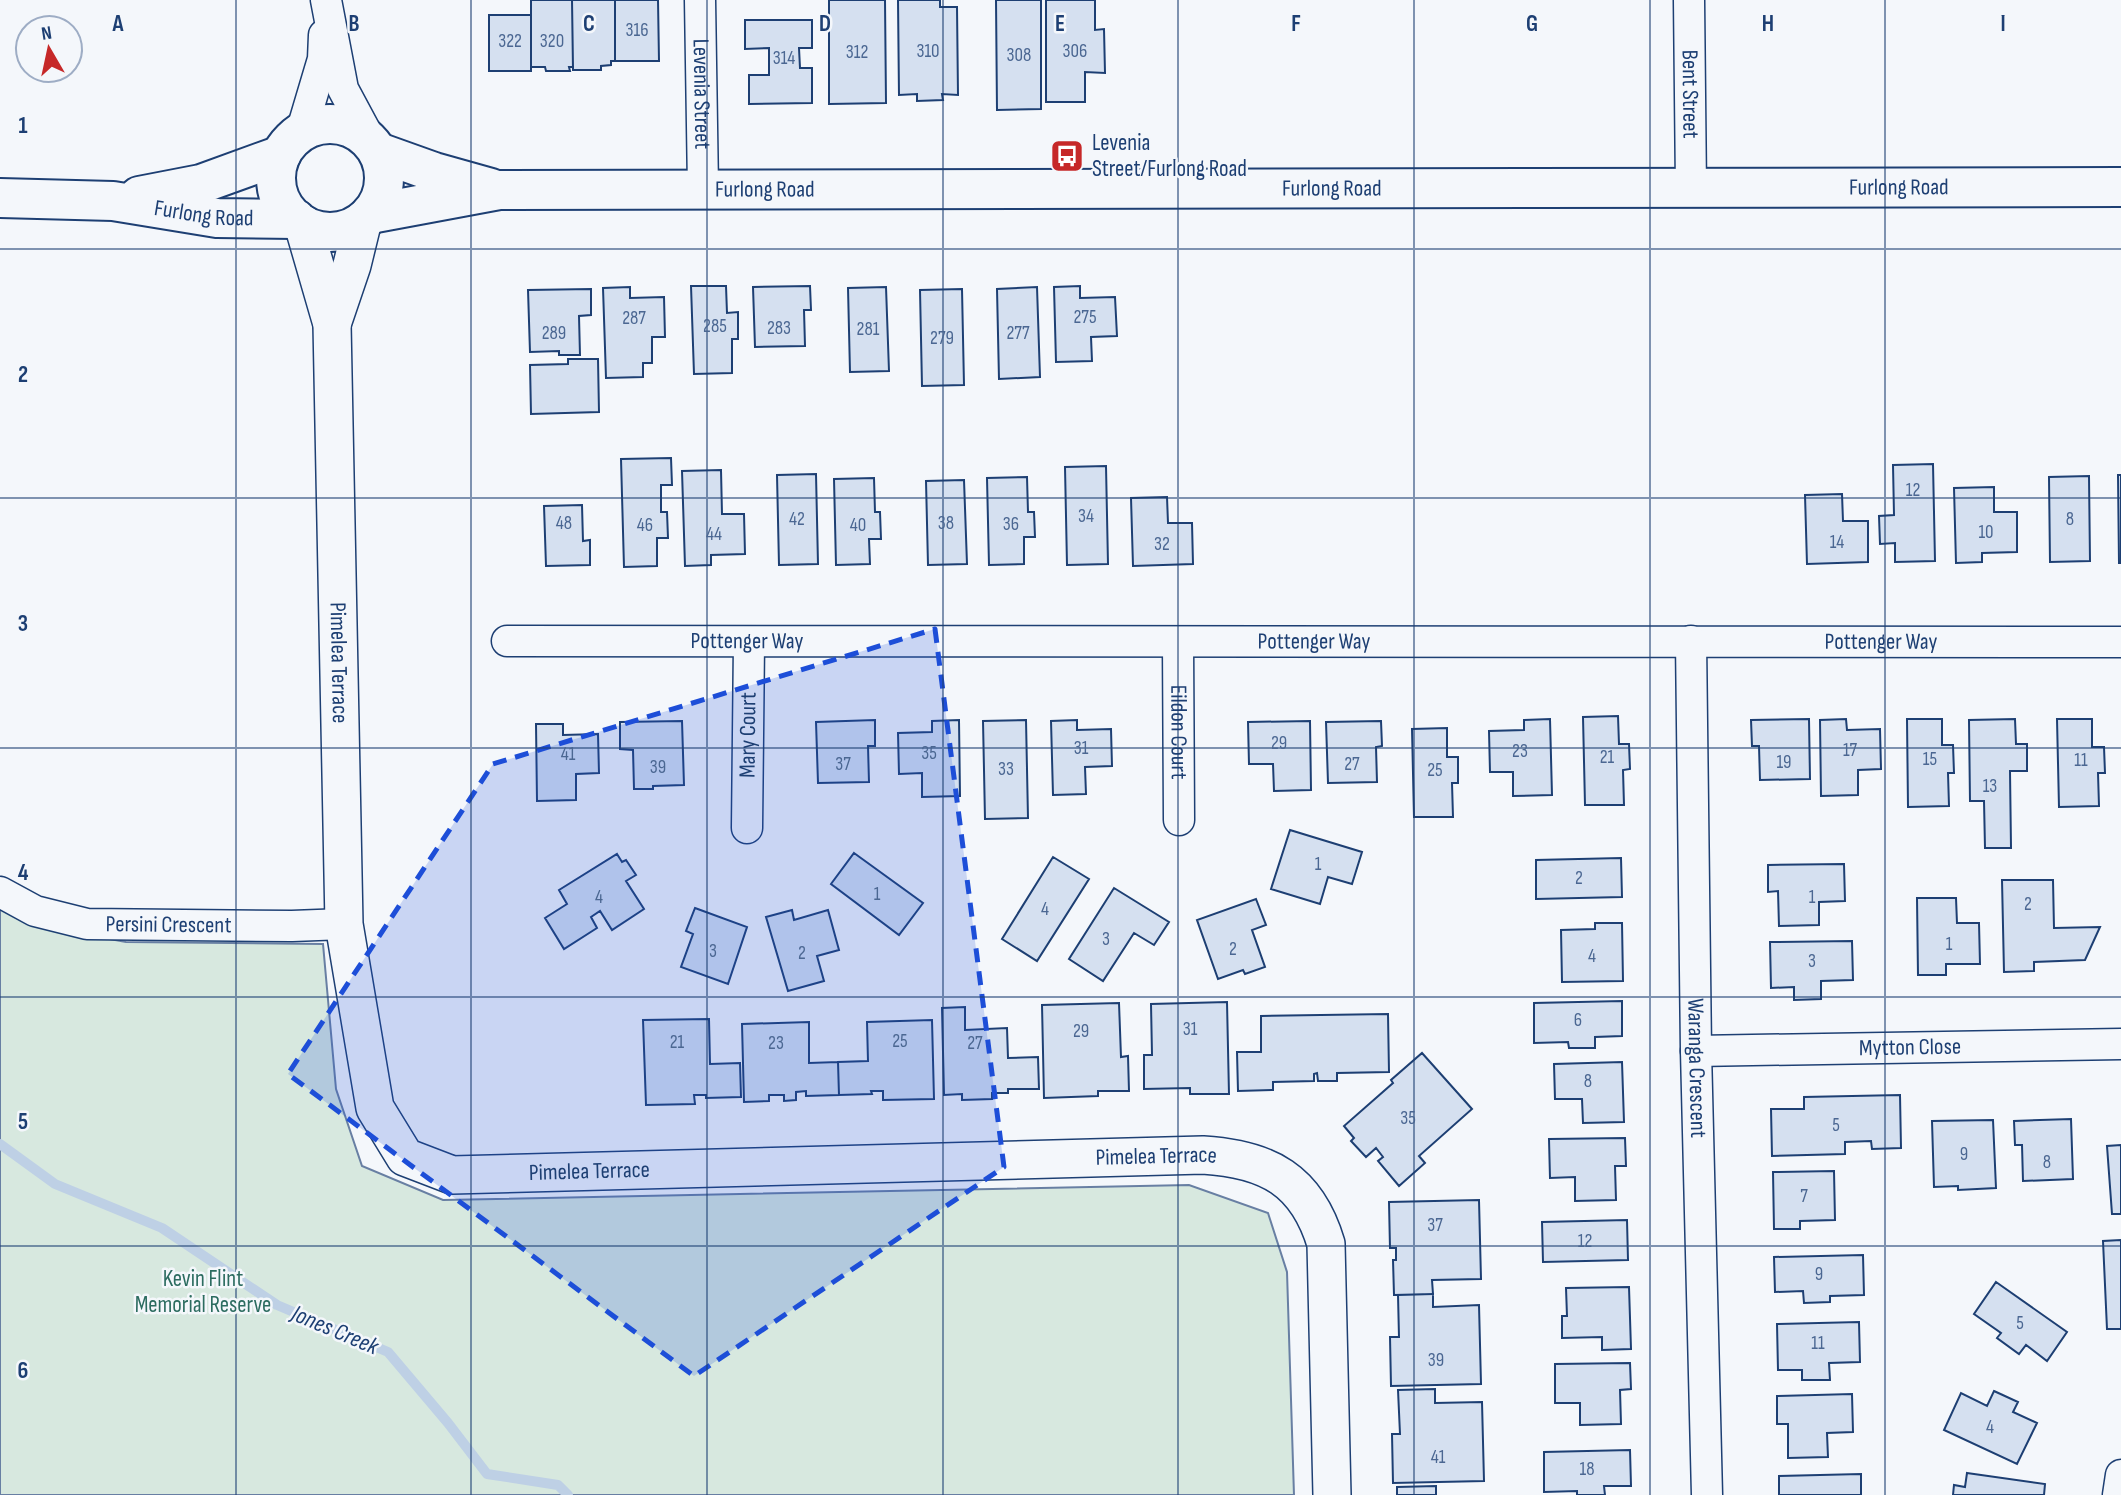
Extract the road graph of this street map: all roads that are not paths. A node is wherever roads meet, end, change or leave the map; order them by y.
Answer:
1 (326, 0) edge
2 (700, 0) edge
3 (1689, 0) edge
4 (291, 144) junction
5 (375, 148) junction
6 (2121, 187) edge
7 (704, 188) junction
8 (1691, 189) junction
9 (499, 190) junction
10 (0, 198) edge
11 (113, 201) junction
12 (367, 217) junction
13 (299, 221) junction
14 (332, 324) junction
15 (507, 640) dead end
16 (749, 642) junction
17 (1691, 642) junction
18 (2121, 642) edge
19 (1178, 643) junction
20 (1178, 820) dead end
21 (747, 828) dead end
22 (0, 892) edge
23 (344, 924) junction
24 (2121, 1044) edge
25 (1696, 1051) junction
26 (2121, 1475) edge
27 (1332, 1495) edge
28 (1707, 1495) edge
29 (2118, 1495) edge

1 - 4 street
1 - 5 street
2 - 7 street, Levenia Street
3 - 8 street, Bent Street
4 - 5 main road
4 - 11 main road, Furlong Road
4 - 13 main road
5 - 9 main road, Furlong Road
5 - 12 main road
6 - 8 main road, Furlong Road
7 - 8 main road, Furlong Road
7 - 9 main road, Furlong Road
9 - 12 main road, Furlong Road
10 - 11 main road, Furlong Road
11 - 13 main road, Furlong Road
12 - 13 main road
12 - 14 street, Pimelea Terrace
13 - 14 street, Pimelea Terrace
14 - 23 street, Pimelea Terrace
15 - 16 street, Pottenger Way
16 - 19 street, Pottenger Way
16 - 21 street, Mary Court
17 - 18 street, Pottenger Way
17 - 19 street, Pottenger Way
17 - 25 street, Waranga Crescent
19 - 20 street, Eildon Court
22 - 23 street, Persini Crescent
23 - 27 street, Pimelea Terrace
24 - 25 street, Mytton Close
25 - 28 street, Waranga Crescent
26 - 29 street

